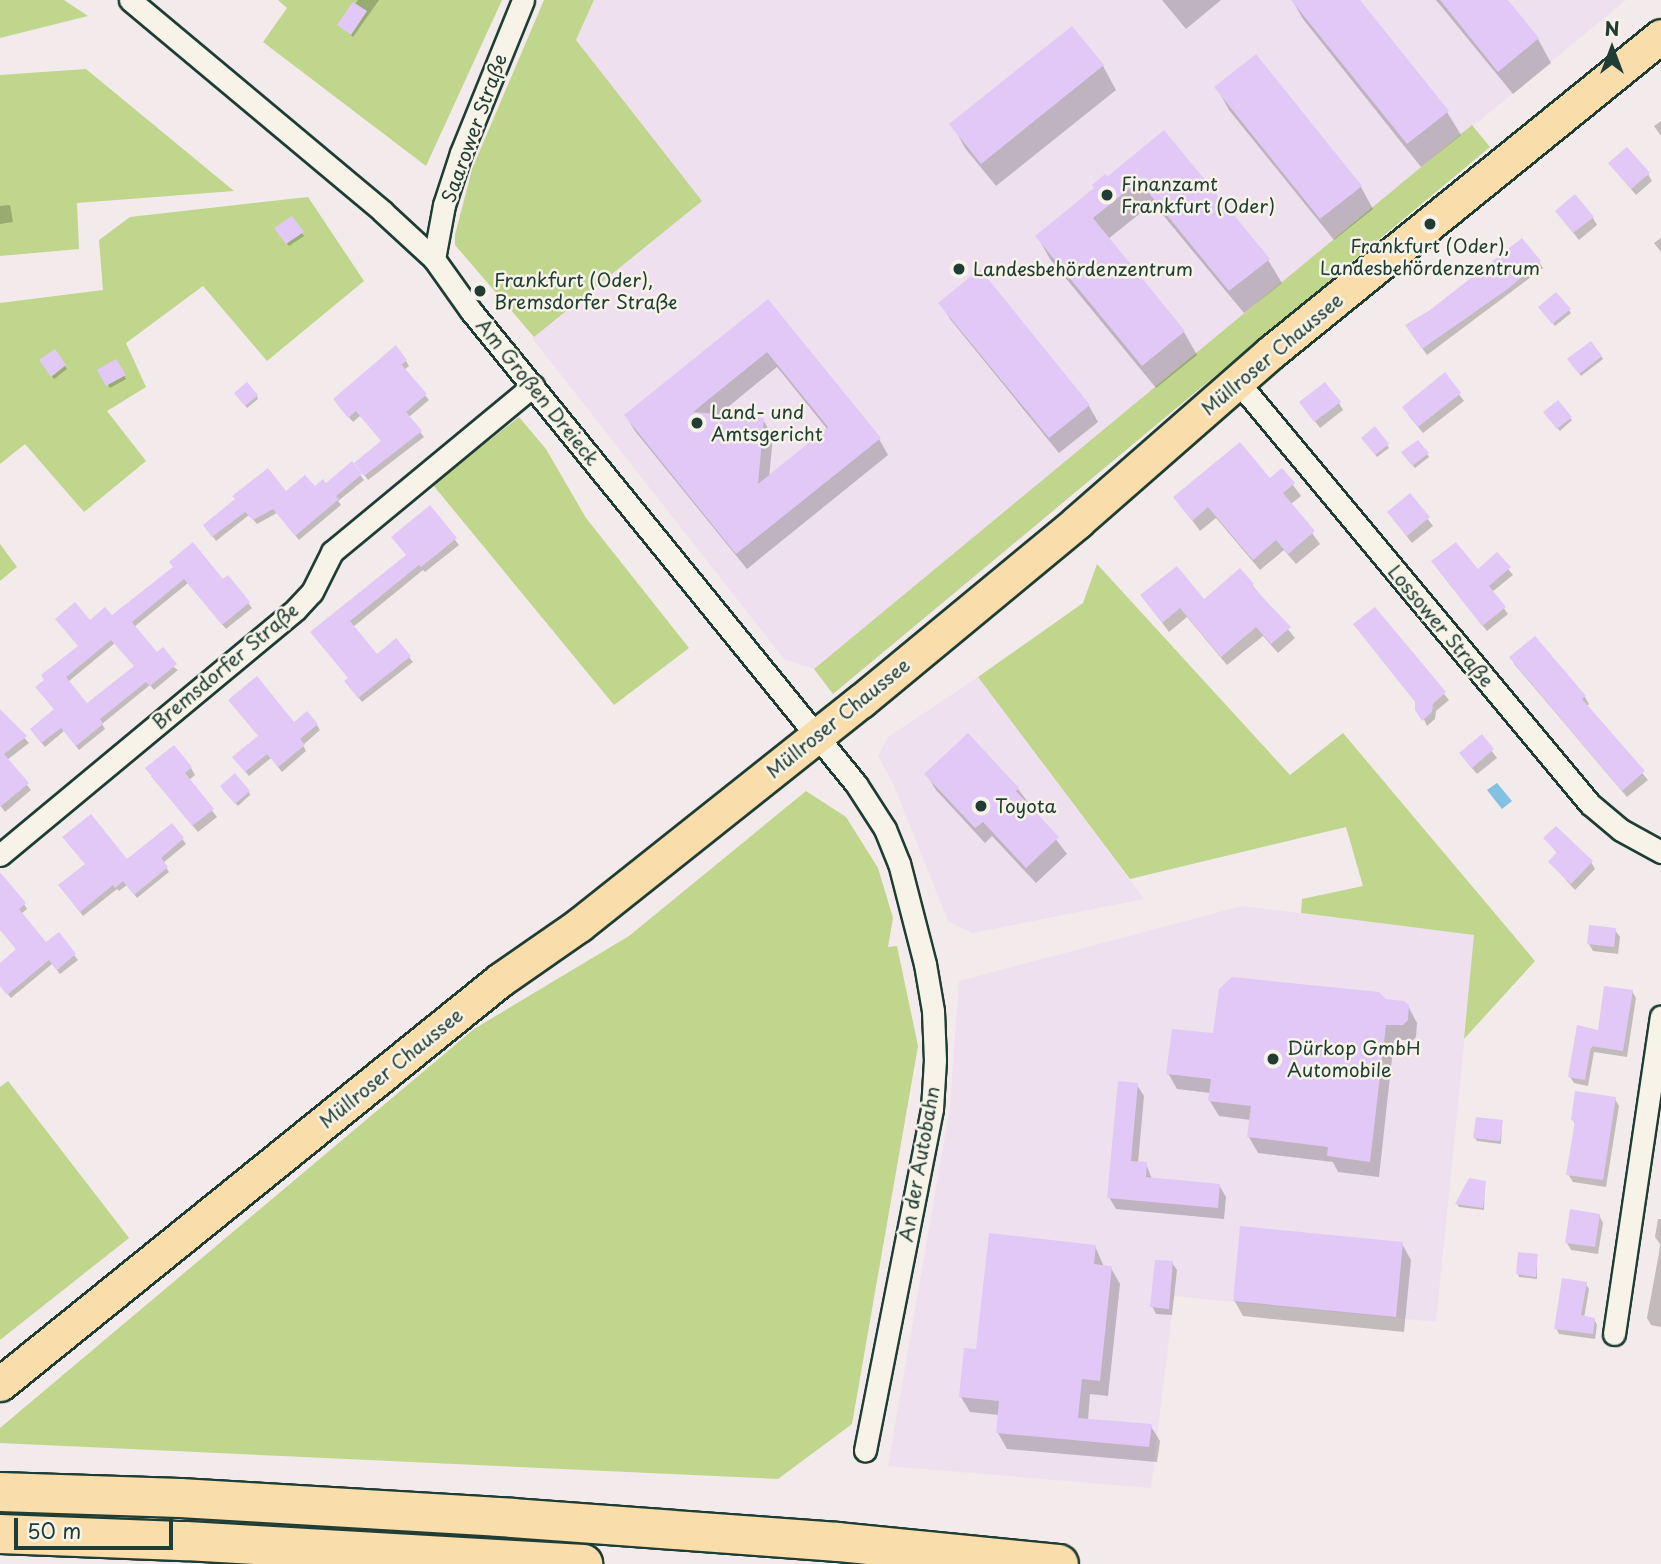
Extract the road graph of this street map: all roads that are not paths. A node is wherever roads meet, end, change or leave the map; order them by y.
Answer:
1 (130, 0) edge
2 (523, 0) edge
3 (1661, 36) edge
4 (434, 258) junction
5 (1238, 382) junction
6 (533, 386) junction
7 (817, 736) junction
8 (1661, 852) edge
9 (0, 855) edge
10 (1661, 1016) edge
11 (1614, 1335) dead end
12 (0, 1384) edge
13 (865, 1450) dead end
14 (0, 1492) edge
15 (0, 1534) edge
16 (583, 1564) edge
17 (1059, 1564) edge

1 - 4 street, Am Großen Dreieck
2 - 4 street, Saarower Straße
3 - 5 main road, Müllroser Chaussee
4 - 6 street, Am Großen Dreieck
5 - 7 main road, Müllroser Chaussee
5 - 8 street, Lossower Straße
6 - 7 street, Am Großen Dreieck
6 - 9 street, Bremsdorfer Straße
7 - 12 main road, Müllroser Chaussee
7 - 13 street, An der Autobahn
10 - 11 street
14 - 17 highway
15 - 16 highway

